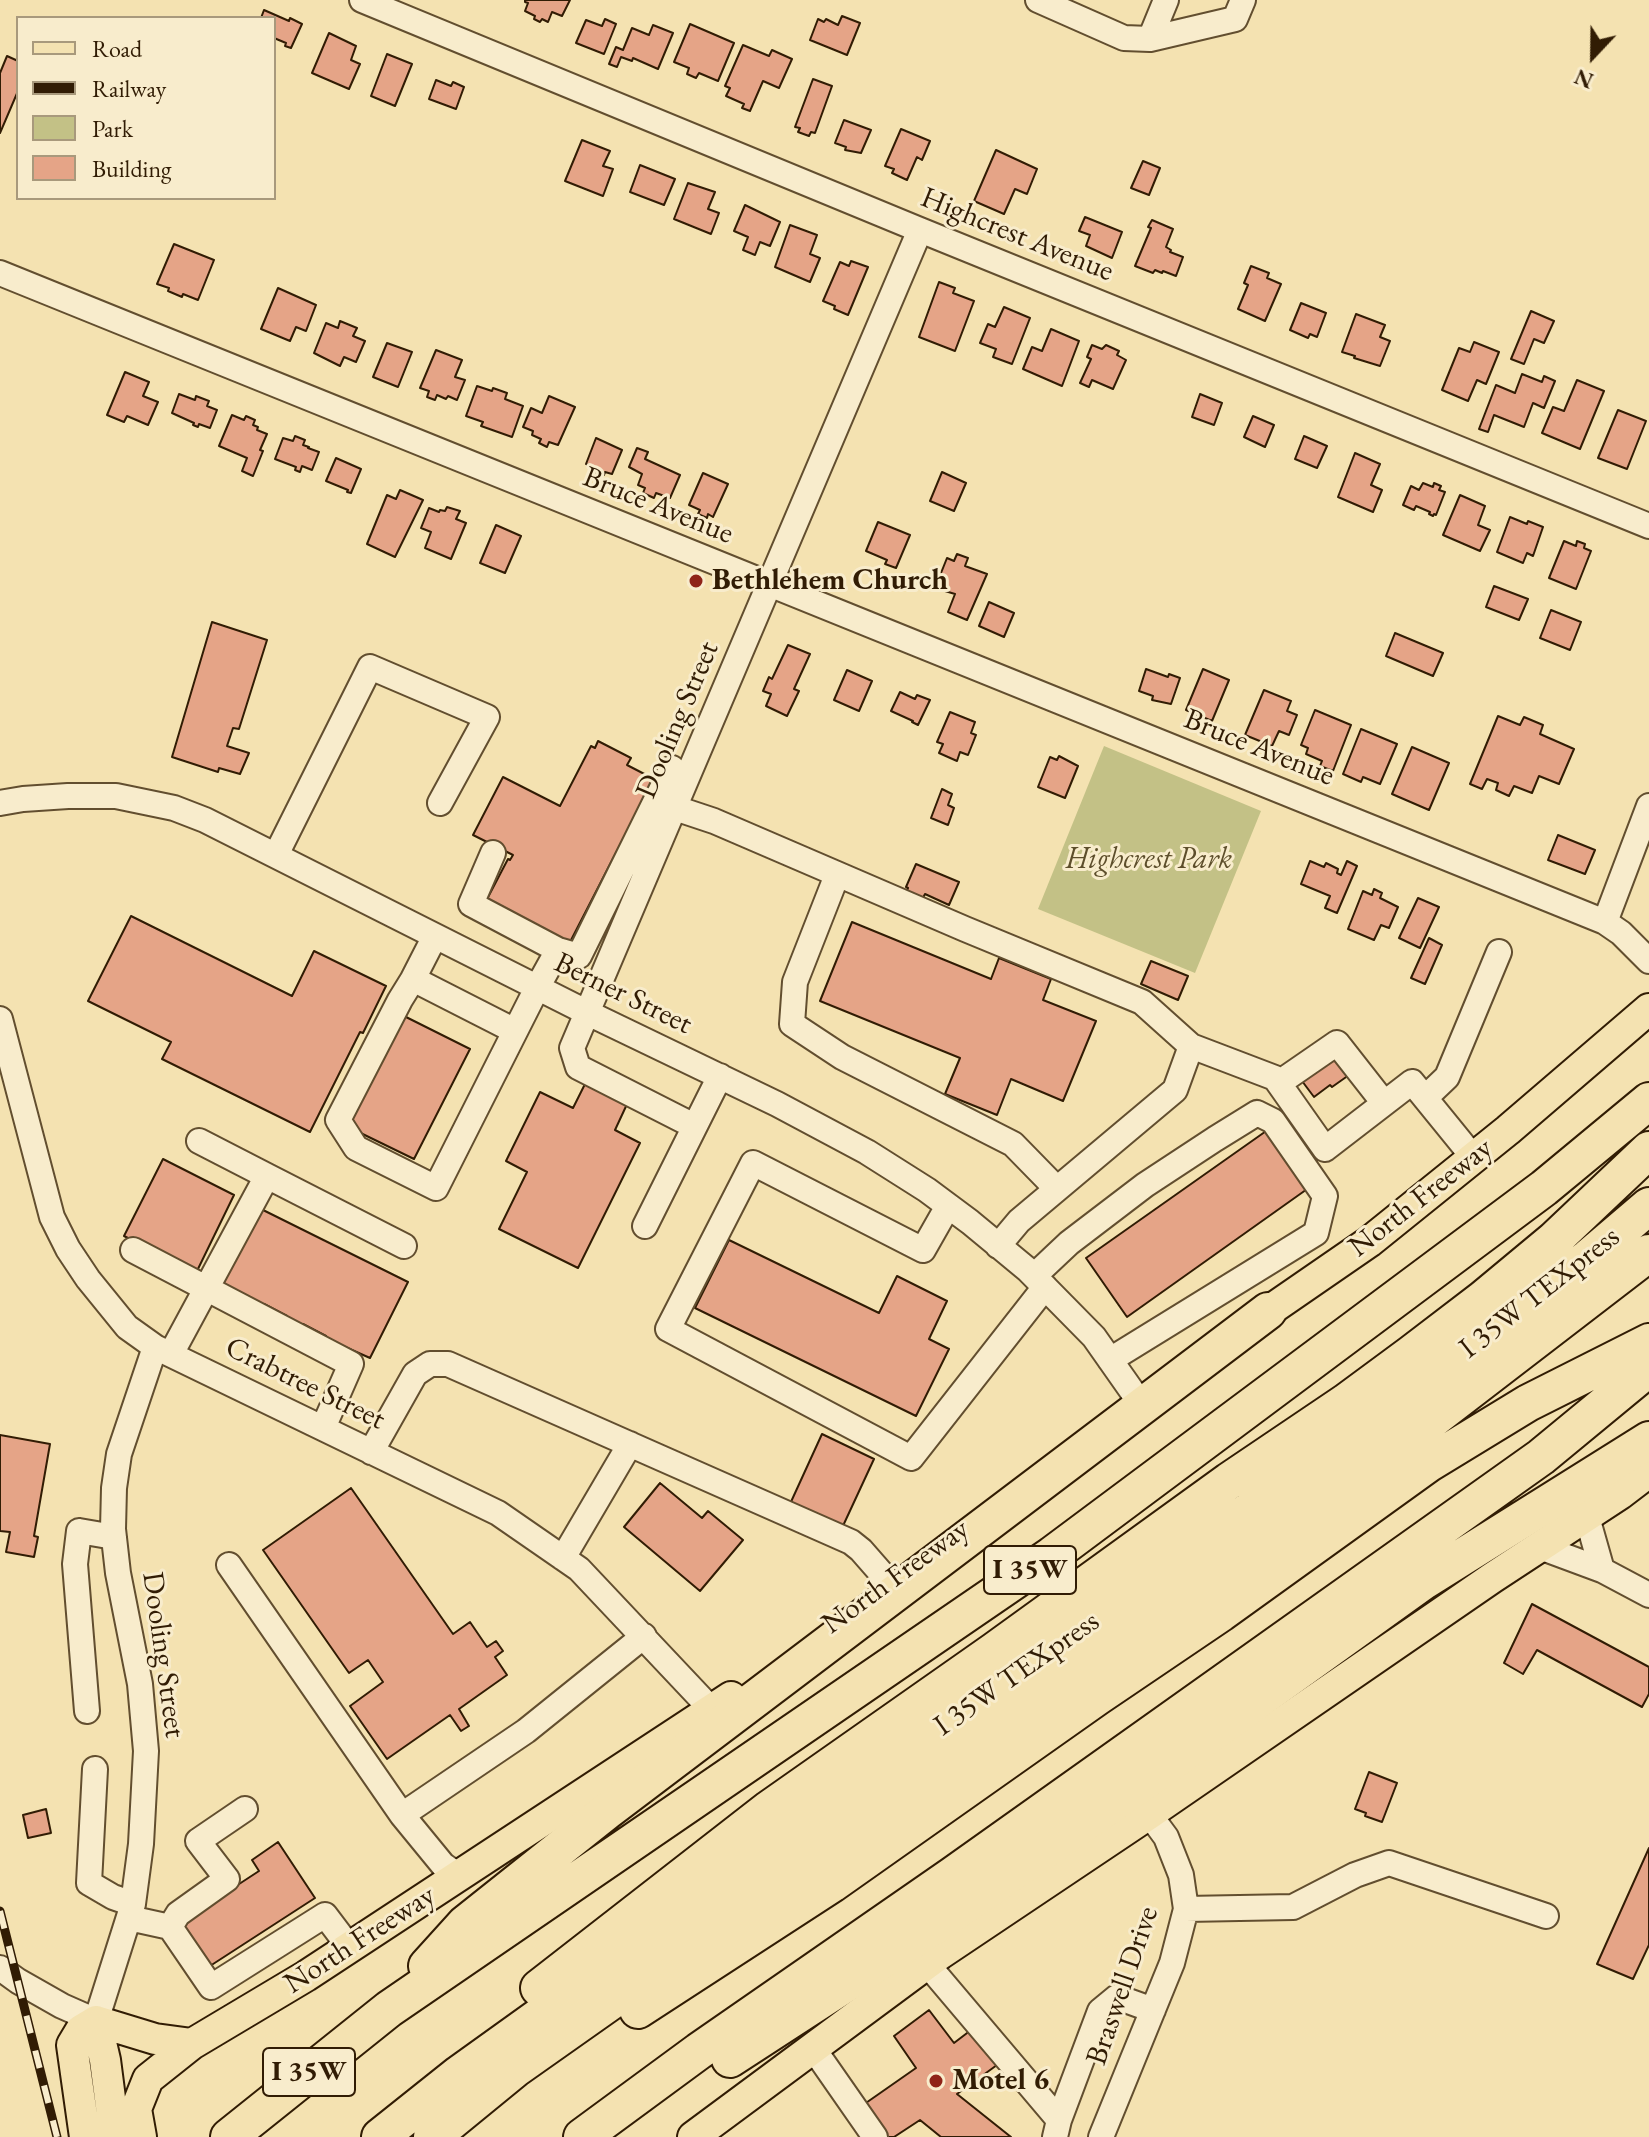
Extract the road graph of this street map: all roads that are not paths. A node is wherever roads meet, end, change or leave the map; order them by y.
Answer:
1 (362, 0) edge
2 (1038, 0) edge
3 (1166, 0) edge
4 (1243, 0) edge
5 (1150, 39) junction
6 (920, 230) junction
7 (0, 273) edge
8 (1649, 526) edge
9 (770, 586) junction
10 (672, 768) dead end
11 (0, 803) edge
12 (440, 803) dead end
13 (1649, 806) edge
14 (675, 808) junction
15 (493, 853) dead end
16 (276, 855) junction
17 (837, 875) junction
18 (471, 904) junction
19 (1605, 922) junction
20 (522, 931) junction
21 (443, 940) junction
22 (558, 950) junction
23 (1499, 952) dead end
24 (1649, 961) edge
25 (503, 970) junction
26 (413, 979) junction
27 (537, 988) junction
28 (1649, 1009) edge
29 (588, 1013) junction
30 (0, 1019) edge
31 (515, 1031) junction
32 (1191, 1046) junction
33 (720, 1076) junction
34 (1279, 1083) junction
35 (1425, 1098) junction
36 (1649, 1101) edge
37 (1384, 1103) junction
38 (694, 1126) junction
39 (199, 1141) dead end
40 (1649, 1150) edge
41 (1473, 1157) junction
42 (267, 1176) junction
43 (1057, 1189) junction
44 (948, 1206) junction
45 (1649, 1206) edge
46 (645, 1226) dead end
47 (404, 1246) dead end
48 (998, 1246) junction
49 (133, 1250) dead end
50 (1649, 1253) edge
51 (1039, 1282) junction
52 (206, 1289) junction
53 (1268, 1311) junction
54 (1649, 1342) edge
55 (163, 1351) junction
56 (1110, 1360) junction
57 (1649, 1368) edge
58 (1139, 1401) junction
59 (323, 1428) junction
60 (1649, 1440) edge
61 (630, 1444) junction
62 (371, 1452) junction
63 (1649, 1472) edge
64 (1587, 1517) junction
65 (114, 1537) junction
66 (1540, 1547) junction
67 (563, 1558) junction
68 (229, 1565) dead end
69 (1602, 1570) junction
70 (889, 1582) junction
71 (1649, 1595) edge
72 (644, 1636) junction
73 (712, 1710) junction
74 (87, 1711) dead end
75 (95, 1769) dead end
76 (245, 1809) dead end
77 (1149, 1814) junction
78 (402, 1815) junction
79 (459, 1876) junction
80 (1186, 1909) junction
81 (131, 1911) junction
82 (1546, 1916) dead end
83 (170, 1927) junction
84 (350, 1948) junction
85 (927, 1964) junction
86 (0, 1968) edge
87 (211, 1987) junction
88 (389, 2009) junction
89 (1153, 2010) junction
90 (234, 2019) junction
91 (96, 2021) junction
92 (192, 2044) junction
93 (813, 2048) junction
94 (515, 2069) junction
95 (459, 2074) junction
96 (1057, 2128) edge
97 (85, 2137) edge
98 (115, 2137) edge
99 (141, 2137) edge
100 (229, 2137) edge
101 (380, 2137) edge
102 (432, 2137) edge
103 (582, 2137) edge
104 (622, 2137) edge
105 (693, 2137) edge
106 (875, 2137) edge
107 (1101, 2137) edge

1 - 6 street, Highcrest Avenue
2 - 5 street
3 - 5 street
4 - 5 street
6 - 8 street, Highcrest Avenue
6 - 9 street, Dooling Street
7 - 9 street, Bruce Avenue
9 - 14 street, Dooling Street
9 - 19 street, Bruce Avenue
10 - 22 street
11 - 16 street, Berner Street
12 - 16 street
13 - 19 street
14 - 17 street
14 - 29 street, Dooling Street
15 - 18 street
16 - 21 street, Berner Street
17 - 32 street
17 - 43 street
18 - 20 street
18 - 21 street
19 - 24 street, Bruce Avenue
20 - 22 street
20 - 25 street
21 - 25 street, Berner Street
21 - 26 street
22 - 27 street
23 - 35 street
25 - 27 street, Berner Street
26 - 31 street
26 - 31 street
27 - 29 street, Berner Street
27 - 31 street
28 - 41 main road, North Freeway
29 - 33 street, Berner Street
29 - 38 street, Dooling Street
30 - 55 street, Crabtree Street
32 - 34 street
32 - 43 street
33 - 38 street
33 - 44 street, Berner Street
34 - 37 street
34 - 37 street
35 - 37 street
35 - 41 street
36 - 88 highway, I 35W
38 - 46 street
39 - 42 street
40 - 95 highway
41 - 53 main road, North Freeway
42 - 47 street
42 - 52 street, Dooling Street
43 - 48 street
44 - 48 street, Berner Street
44 - 51 street
45 - 95 highway, I 35W TEXpress
48 - 51 street, Berner Street
49 - 52 street
50 - 94 highway, I 35W TEXpress
51 - 56 street, Berner Street
51 - 56 street
52 - 55 street, Dooling Street
52 - 59 street
53 - 58 main road, North Freeway
53 - 88 highway
54 - 94 highway
55 - 59 street, Crabtree Street
55 - 65 street, Dooling Street
56 - 58 street, Berner Street
57 - 103 highway
58 - 70 main road, North Freeway
59 - 62 street, Crabtree Street
60 - 104 highway
61 - 62 street
61 - 67 street
61 - 70 street
62 - 67 street, Crabtree Street
63 - 64 main road
64 - 66 main road
64 - 69 street
65 - 74 street
65 - 81 street, Dooling Street
66 - 69 street
66 - 77 main road
67 - 72 street, Crabtree Street
68 - 78 street
69 - 71 street
70 - 73 main road, North Freeway
72 - 73 street, Crabtree Street
72 - 78 street
73 - 79 main road, North Freeway
75 - 81 street
76 - 83 street
77 - 80 street, Braswell Drive
77 - 85 main road
78 - 79 street
79 - 84 main road, North Freeway
80 - 82 street
80 - 89 street, Braswell Drive
81 - 83 street
81 - 91 street, Dooling Street
83 - 87 street
84 - 87 street
84 - 90 main road, North Freeway
85 - 93 main road
85 - 96 street
86 - 91 street
87 - 90 street
88 - 100 highway, I 35W
89 - 96 street
89 - 107 street, Braswell Drive
90 - 92 main road, North Freeway
91 - 92 main road
91 - 97 main road
91 - 98 main road
92 - 99 main road, North Freeway
93 - 105 main road
93 - 106 street
94 - 102 highway, I 35W TEXpress
95 - 101 highway, I 35W TEXpress

